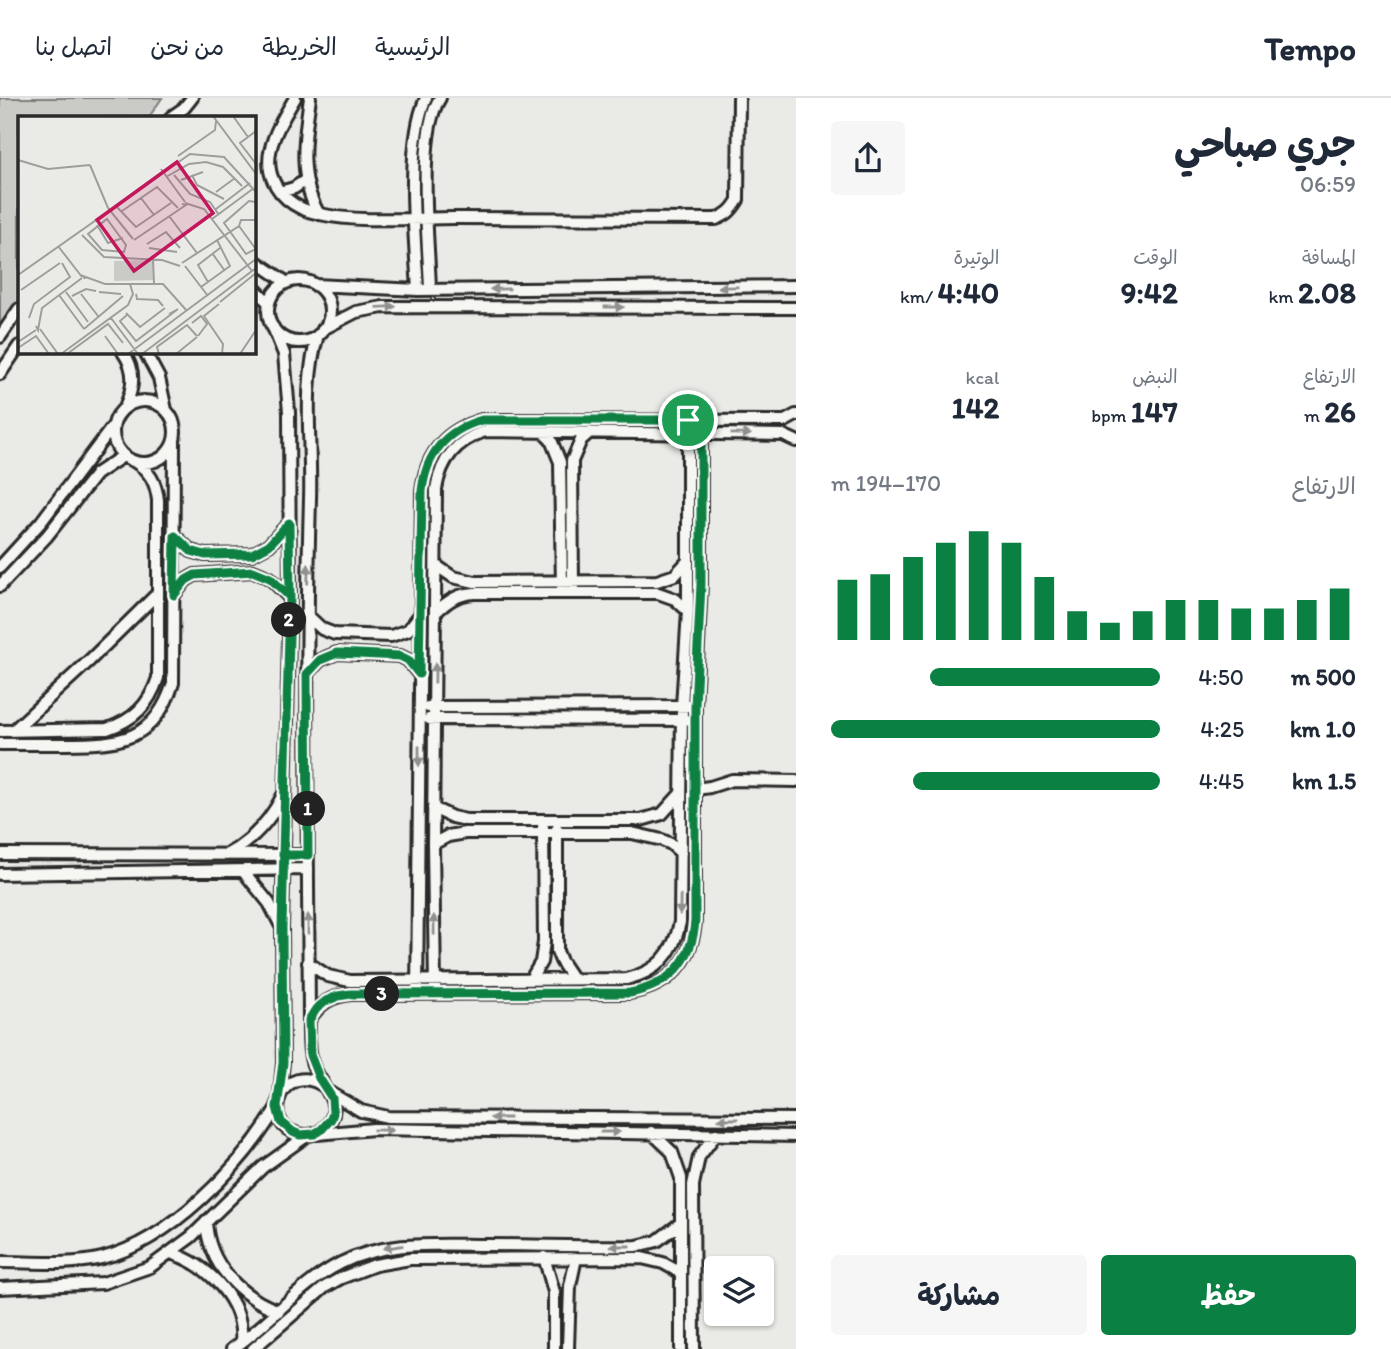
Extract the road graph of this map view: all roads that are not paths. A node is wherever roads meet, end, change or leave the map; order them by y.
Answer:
1 (192, 98) edge
2 (295, 98) edge
3 (310, 98) edge
4 (426, 98) edge
5 (440, 98) edge
6 (740, 98) edge
7 (287, 110) junction
8 (172, 116) edge
9 (307, 118) junction
10 (306, 180) junction
11 (280, 192) junction
12 (320, 214) junction
13 (428, 218) junction
14 (414, 219) junction
15 (256, 261) edge
16 (286, 282) junction
17 (316, 285) junction
18 (796, 286) edge
19 (256, 290) edge
20 (418, 290) junction
21 (430, 290) junction
22 (269, 303) junction
23 (796, 307) edge
24 (18, 310) edge
25 (273, 327) junction
26 (321, 332) junction
27 (0, 337) edge
28 (18, 347) edge
29 (125, 354) edge
30 (146, 354) edge
31 (0, 374) edge
32 (125, 407) junction
33 (166, 410) junction
34 (796, 415) edge
35 (688, 420) junction
36 (701, 420) junction
37 (113, 426) junction
38 (543, 432) junction
39 (590, 432) junction
40 (688, 433) junction
41 (701, 433) junction
42 (796, 441) edge
43 (174, 442) junction
44 (123, 456) junction
45 (135, 462) junction
46 (289, 523) junction
47 (175, 536) junction
48 (688, 561) junction
49 (437, 566) junction
50 (0, 568) edge
51 (0, 586) edge
52 (568, 587) junction
53 (158, 593) junction
54 (174, 595) junction
55 (290, 597) junction
56 (688, 611) junction
57 (436, 612) junction
58 (306, 614) junction
59 (419, 616) junction
60 (307, 674) junction
61 (419, 674) junction
62 (682, 706) junction
63 (695, 706) junction
64 (419, 713) junction
65 (435, 713) junction
66 (681, 720) junction
67 (695, 720) junction
68 (14, 730) junction
69 (0, 731) edge
70 (0, 744) edge
71 (796, 781) edge
72 (696, 789) junction
73 (284, 792) junction
74 (681, 793) junction
75 (433, 808) junction
76 (543, 820) junction
77 (557, 821) junction
78 (543, 833) junction
79 (557, 833) junction
80 (433, 844) junction
81 (0, 854) edge
82 (283, 855) junction
83 (308, 855) junction
84 (224, 856) junction
85 (680, 858) junction
86 (695, 862) junction
87 (308, 869) junction
88 (283, 870) junction
89 (243, 871) junction
90 (0, 874) edge
91 (282, 928) junction
92 (309, 963) junction
93 (646, 973) junction
94 (530, 979) junction
95 (573, 979) junction
96 (417, 980) junction
97 (435, 980) junction
98 (653, 987) junction
99 (417, 994) junction
100 (435, 994) junction
101 (309, 1020) junction
102 (327, 1089) junction
103 (278, 1101) junction
104 (796, 1119) edge
105 (651, 1132) junction
106 (311, 1134) junction
107 (716, 1134) junction
108 (796, 1136) edge
109 (206, 1222) junction
110 (681, 1223) junction
111 (172, 1253) junction
112 (544, 1257) junction
113 (576, 1258) junction
114 (0, 1262) edge
115 (681, 1273) junction
116 (0, 1288) edge
117 (279, 1311) junction
118 (237, 1346) edge
119 (253, 1349) edge
120 (554, 1349) edge
121 (568, 1349) edge
122 (681, 1349) edge
123 (694, 1349) edge

1 - 8 street
2 - 7 street
3 - 9 street
4 - 14 street
5 - 13 street
6 - 13 street
7 - 9 street
7 - 11 street
9 - 10 street
10 - 11 street
10 - 12 street
11 - 12 street
12 - 14 street
13 - 14 street
13 - 21 street
14 - 20 street
15 - 16 street
16 - 17 street
16 - 22 street
17 - 20 street
17 - 26 street
18 -> 21 street
19 - 22 street
20 - 21 street
22 - 25 street
26 -> 23 street
24 - 27 street
25 - 26 street
25 - 46 street
58 -> 26 street
28 - 31 street
29 - 32 street
30 - 33 street
32 - 33 street
32 - 37 street
33 - 43 street
34 - 36 street
35 - 36 street
35 - 40 street
35 - 59 street
36 - 41 street
37 - 44 street
37 - 50 street
38 - 39 street
38 - 49 street
38 - 52 street
39 - 40 street
39 - 52 street
40 - 41 street
40 - 48 street
41 -> 42 street
41 - 63 street
43 - 45 street
43 - 47 street
44 - 45 street
44 - 51 street
45 - 53 street
46 - 47 street
46 - 55 street
47 - 54 street
48 - 52 street
48 - 56 street
49 - 52 street
49 - 57 street
52 - 56 street
52 - 57 street
53 - 68 street
53 - 68 street
54 - 55 street
54 - 70 street
55 - 73 street
56 - 62 street
65 -> 57 street
58 - 59 street
58 - 60 street
59 - 61 street
60 - 61 street
60 - 83 street
61 - 64 street
62 - 63 street
62 - 65 street
62 - 66 street
63 - 67 street
64 - 65 street
64 -> 96 street
65 - 66 street
65 - 75 street
66 - 67 street
66 - 74 street
67 - 72 street
68 - 69 street
71 - 72 street
72 - 86 street
73 - 82 street
73 - 84 street
74 - 77 street
74 - 85 street
75 - 76 street
75 - 80 street
76 - 77 street
76 - 78 street
77 - 79 street
78 - 79 street
78 - 80 street
78 - 94 street
79 - 85 street
79 - 95 street
97 -> 80 street
81 - 84 street
82 - 83 street
82 - 84 street
82 - 88 street
83 - 87 street
85 - 86 street
85 -> 93 street
86 - 98 street
87 - 88 street
92 -> 87 street
88 - 89 street
88 - 91 street
89 - 90 street
89 - 91 street
91 - 103 street
92 - 96 street
92 - 101 street
93 - 95 street
93 - 98 street
94 - 95 street
94 - 97 street
96 - 97 street
96 - 99 street
97 - 100 street
98 - 100 street
99 - 100 street
99 - 101 street
101 - 102 street
102 - 103 street
104 -> 102 street
102 - 106 street
103 - 106 street
103 - 114 street
106 -> 105 street
105 - 107 street
105 - 110 street
106 - 109 street
107 - 108 street
107 - 123 street
109 - 111 street
109 - 117 street
110 - 115 street
110 -> 117 street
111 - 116 street
111 - 118 street
112 - 113 street
112 - 119 street
112 - 120 street
113 - 115 street
113 - 121 street
115 - 122 street
117 - 118 street

